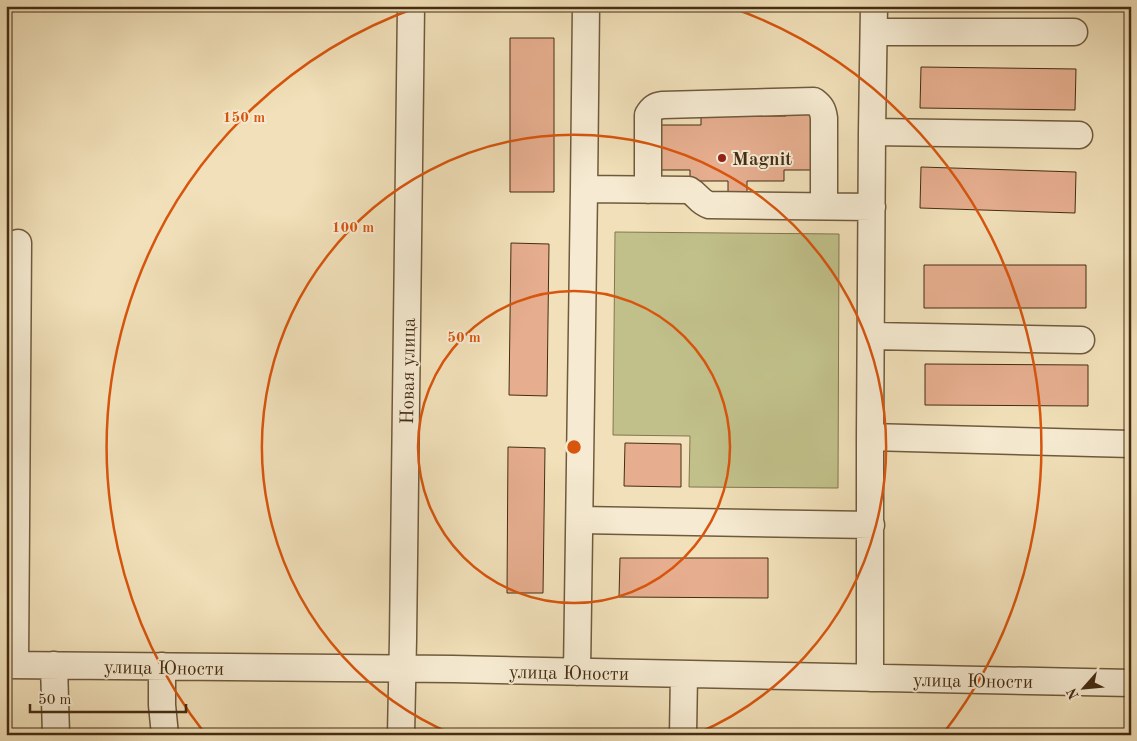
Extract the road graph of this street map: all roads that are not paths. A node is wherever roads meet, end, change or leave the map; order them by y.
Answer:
1 (411, 6) edge
2 (586, 6) edge
3 (874, 6) edge
4 (874, 32) junction
5 (1074, 32) dead end
6 (872, 132) junction
7 (1079, 136) dead end
8 (584, 189) junction
9 (648, 190) junction
10 (824, 206) junction
11 (872, 207) junction
12 (18, 243) dead end
13 (871, 336) junction
14 (1081, 340) dead end
15 (11, 351) edge
16 (870, 437) junction
17 (1131, 444) edge
18 (11, 494) edge
19 (580, 520) junction
20 (871, 526) junction
21 (11, 551) edge
22 (11, 665) edge
23 (54, 665) junction
24 (162, 666) junction
25 (403, 669) junction
26 (577, 672) junction
27 (684, 674) junction
28 (870, 678) junction
29 (1131, 683) edge
30 (56, 735) edge
31 (165, 735) edge
32 (401, 735) edge
33 (683, 735) edge

1 - 25 street, Новая улица
2 - 8 street
3 - 4 street
4 - 5 street
4 - 6 street
6 - 7 street
6 - 11 street
8 - 9 street
8 - 19 street
9 - 10 street
9 - 10 street
10 - 11 street
11 - 13 street
12 - 15 street
13 - 14 street
13 - 16 street
15 - 18 street
16 - 17 street
16 - 20 street
18 - 21 street
19 - 20 street
19 - 26 street
20 - 28 street
21 - 22 street
22 - 23 street, улица Юности
23 - 24 street, улица Юности
23 - 30 street
24 - 25 street, улица Юности
24 - 31 street
25 - 26 street, улица Юности
25 - 32 street, Новая улица
26 - 27 street, улица Юности
27 - 28 street, улица Юности
27 - 33 street
28 - 29 street, улица Юности

